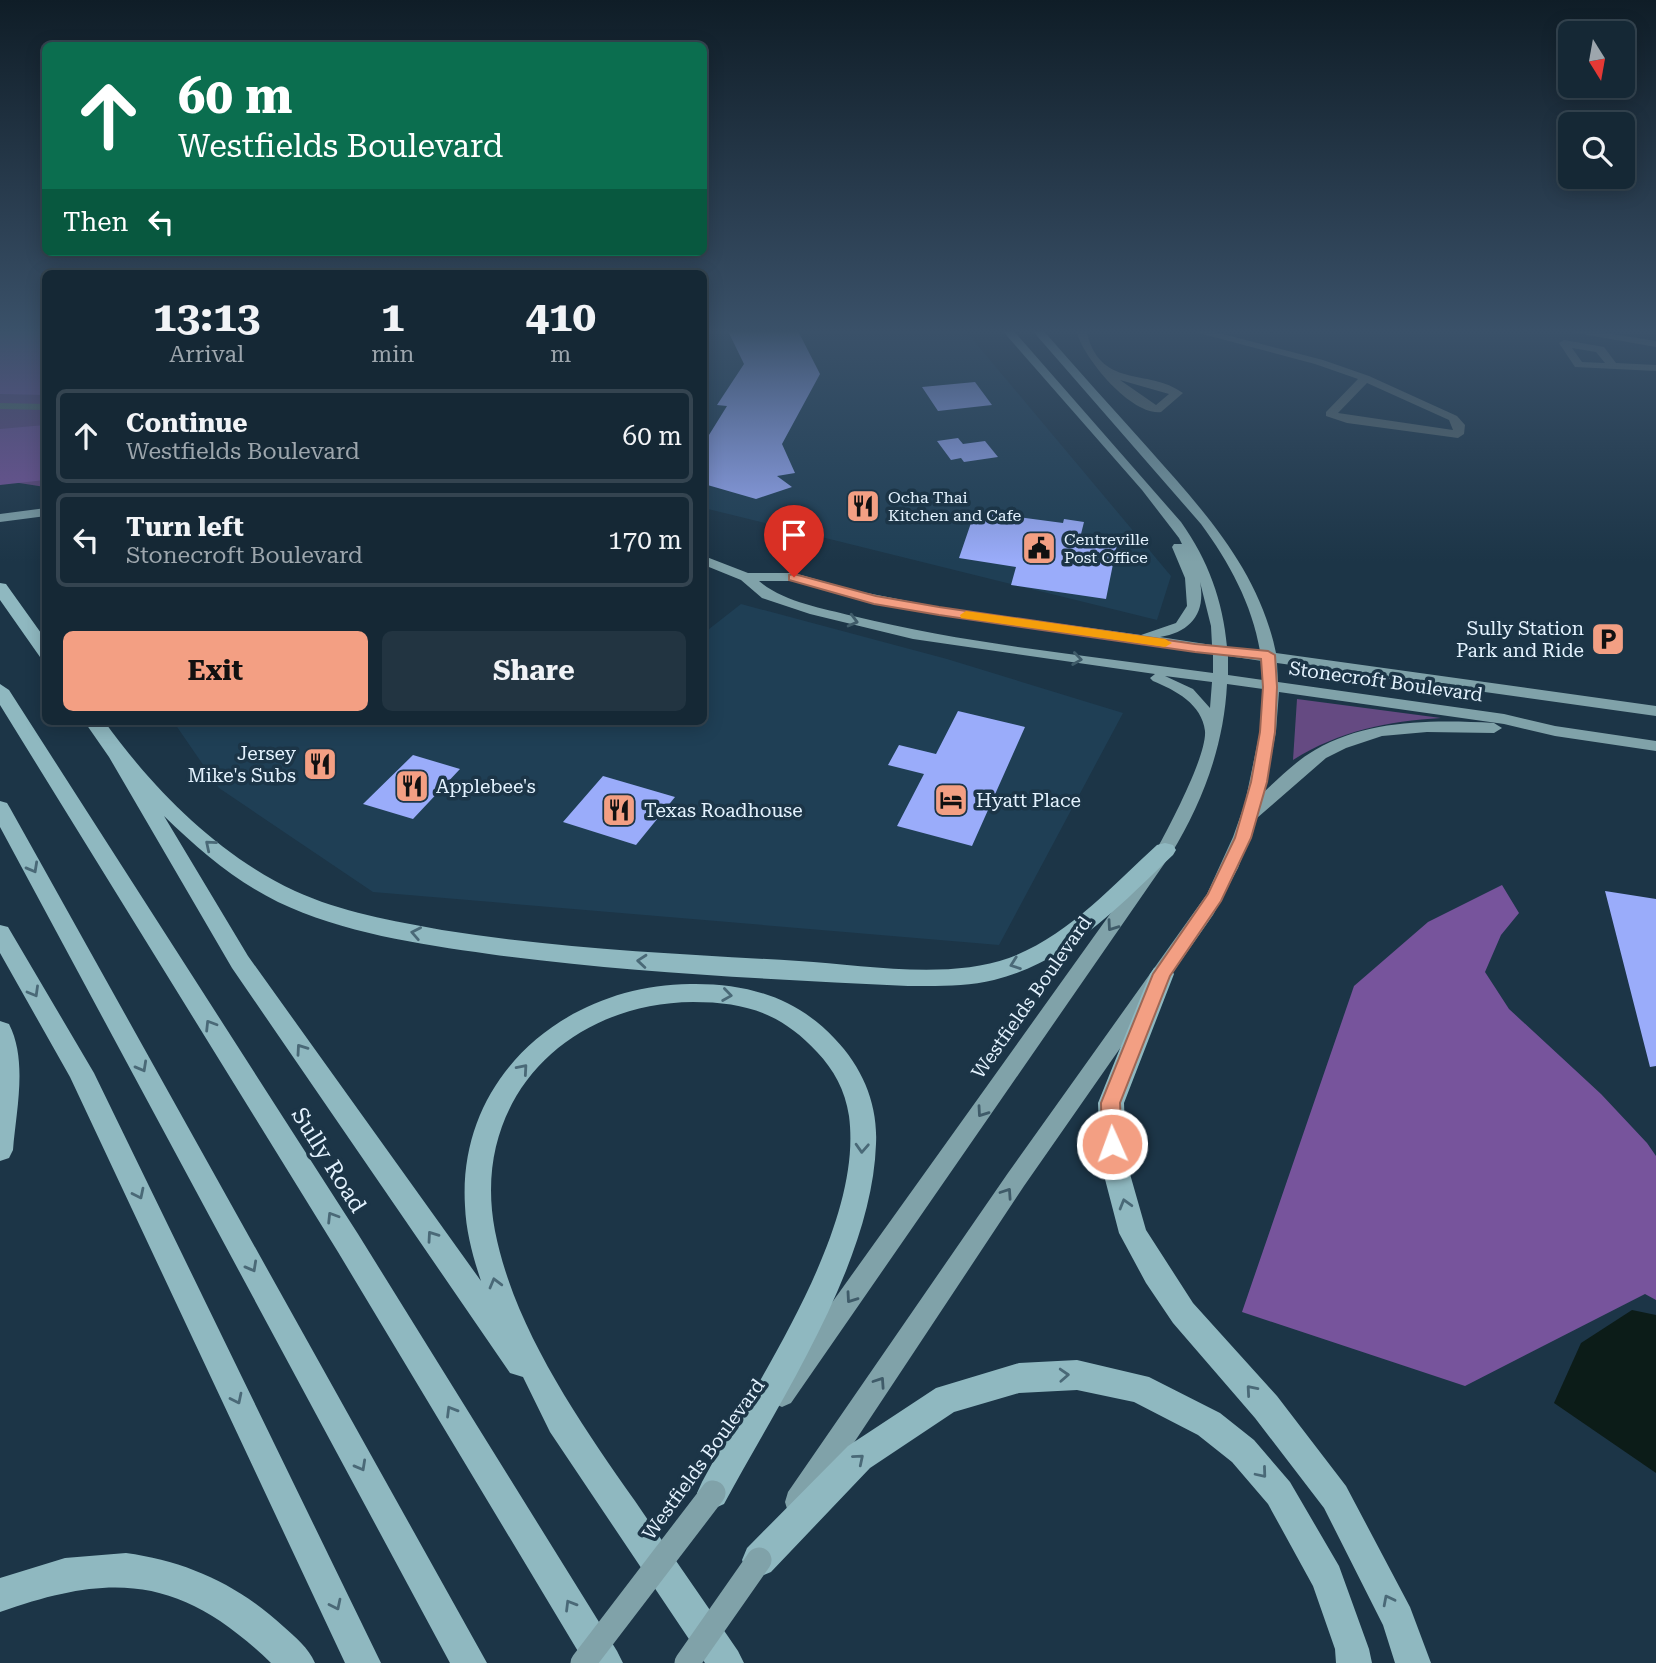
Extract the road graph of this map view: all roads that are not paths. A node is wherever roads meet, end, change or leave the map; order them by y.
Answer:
1 (1075, 407) edge
2 (1105, 407) edge
3 (1145, 407) edge
4 (1161, 407) edge
5 (1337, 407) edge
6 (1428, 407) edge
7 (42, 512) edge
8 (3, 517) edge
9 (1181, 531) junction
10 (707, 561) edge
11 (746, 577) junction
12 (0, 588) edge
13 (1105, 634) junction
14 (42, 647) edge
15 (1220, 651) junction
16 (1268, 655) junction
17 (1111, 664) junction
18 (1220, 681) junction
19 (1270, 687) junction
20 (0, 690) edge
21 (1656, 711) edge
22 (97, 725) edge
23 (1555, 731) junction
24 (1214, 734) junction
25 (1656, 746) edge
26 (118, 755) junction
27 (0, 808) edge
28 (1251, 814) junction
29 (1165, 850) junction
30 (0, 933) edge
31 (1162, 974) junction
32 (0, 1031) edge
33 (0, 1150) edge
34 (569, 1432) junction
35 (713, 1493) junction
36 (759, 1560) junction
37 (0, 1595) edge
38 (297, 1663) edge
39 (363, 1663) edge
40 (469, 1663) edge
41 (583, 1663) edge
42 (605, 1663) edge
43 (688, 1663) edge
44 (726, 1663) edge
45 (1353, 1663) edge
46 (1413, 1663) edge

1 - 9 main road, Westfields Boulevard
2 - 16 main road
3 - 4 street
5 - 6 street
7 - 8 main road
9 - 13 main road
9 - 15 main road, Westfields Boulevard
10 - 11 main road, Stonecroft Boulevard
11 - 13 main road, Stonecroft Boulevard
11 -> 17 main road, Stonecroft Boulevard
12 - 14 highway
13 - 15 main road, Stonecroft Boulevard
15 - 16 main road, Stonecroft Boulevard
15 - 18 main road, Westfields Boulevard
16 - 19 main road
16 - 21 main road, Stonecroft Boulevard
17 - 18 main road, Stonecroft Boulevard
17 - 24 main road
18 - 19 main road, Stonecroft Boulevard
18 - 24 main road, Westfields Boulevard
19 - 23 main road, Stonecroft Boulevard
19 - 28 main road
42 -> 20 highway, Sully Road
22 - 26 highway
23 - 25 main road, Stonecroft Boulevard
23 - 28 main road
24 - 29 main road, Westfields Boulevard
29 -> 26 highway
34 -> 26 highway
27 -> 40 highway
28 - 31 main road
29 -> 35 main road, Westfields Boulevard
30 -> 39 highway
36 -> 31 main road
46 -> 31 highway
32 - 33 highway
34 -> 35 highway
34 - 44 highway
35 - 41 main road, Westfields Boulevard, bridge
36 - 43 main road, bridge
36 -> 45 highway
37 - 38 highway

